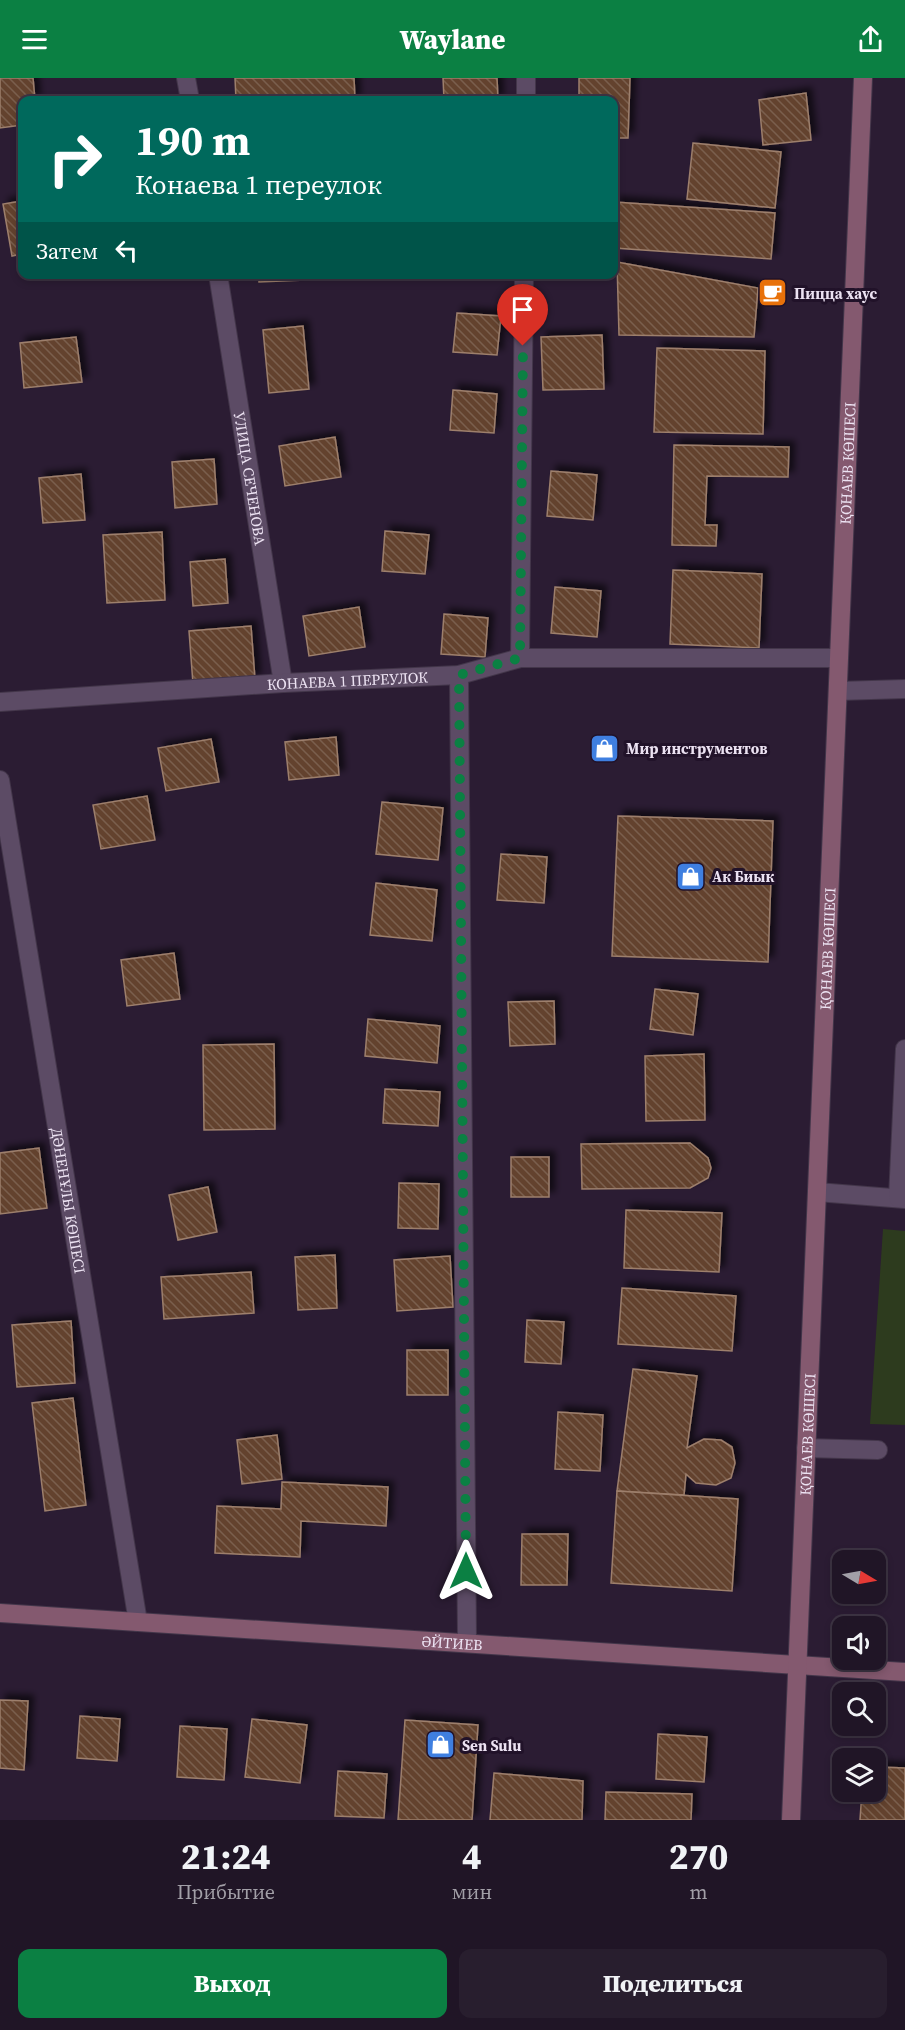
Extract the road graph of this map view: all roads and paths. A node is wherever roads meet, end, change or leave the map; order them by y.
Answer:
1 (186, 78) edge
2 (526, 78) edge
3 (863, 78) edge
4 (189, 96) edge
5 (526, 96) edge
6 (219, 279) edge
7 (524, 279) edge
8 (520, 658) junction
9 (837, 658) junction
10 (459, 675) junction
11 (283, 683) junction
12 (905, 689) edge
13 (837, 691) junction
14 (0, 702) edge
15 (0, 780) edge
16 (905, 1049) edge
17 (817, 1192) junction
18 (902, 1198) edge
19 (806, 1448) junction
20 (878, 1450) dead end
21 (0, 1613) edge
22 (138, 1622) junction
23 (467, 1642) junction
24 (796, 1663) junction
25 (905, 1672) edge
26 (791, 1820) edge

1 - 4 street
2 - 5 street
3 - 9 main road, ҚОНАЕВ КӨШЕСІ
6 - 11 street, УЛИЦА СЕЧЕНОВА
7 - 8 street
8 - 9 street, КОНАЕВА 1 ПЕРЕУЛОК
8 - 10 street, КОНАЕВА 1 ПЕРЕУЛОК
9 - 13 main road, ҚОНАЕВ КӨШЕСІ
10 - 11 street, КОНАЕВА 1 ПЕРЕУЛОК
10 - 23 street
11 - 14 street, КОНАЕВА 1 ПЕРЕУЛОК
12 - 13 street
13 - 17 main road, ҚОНАЕВ КӨШЕСІ
15 - 22 street, ДӘНЕНҰЛЫ КӨШЕСІ
16 - 18 street
17 - 18 street
17 - 19 main road, ҚОНАЕВ КӨШЕСІ
19 - 20 street
19 - 24 main road, ҚОНАЕВ КӨШЕСІ
21 - 22 main road, ӘЙТИЕВ
22 - 23 main road, ӘЙТИЕВ
23 - 24 main road, ӘЙТИЕВ
24 - 25 main road, ӘЙТИЕВ
24 - 26 main road, ҚОНАЕВ КӨШЕСІ

